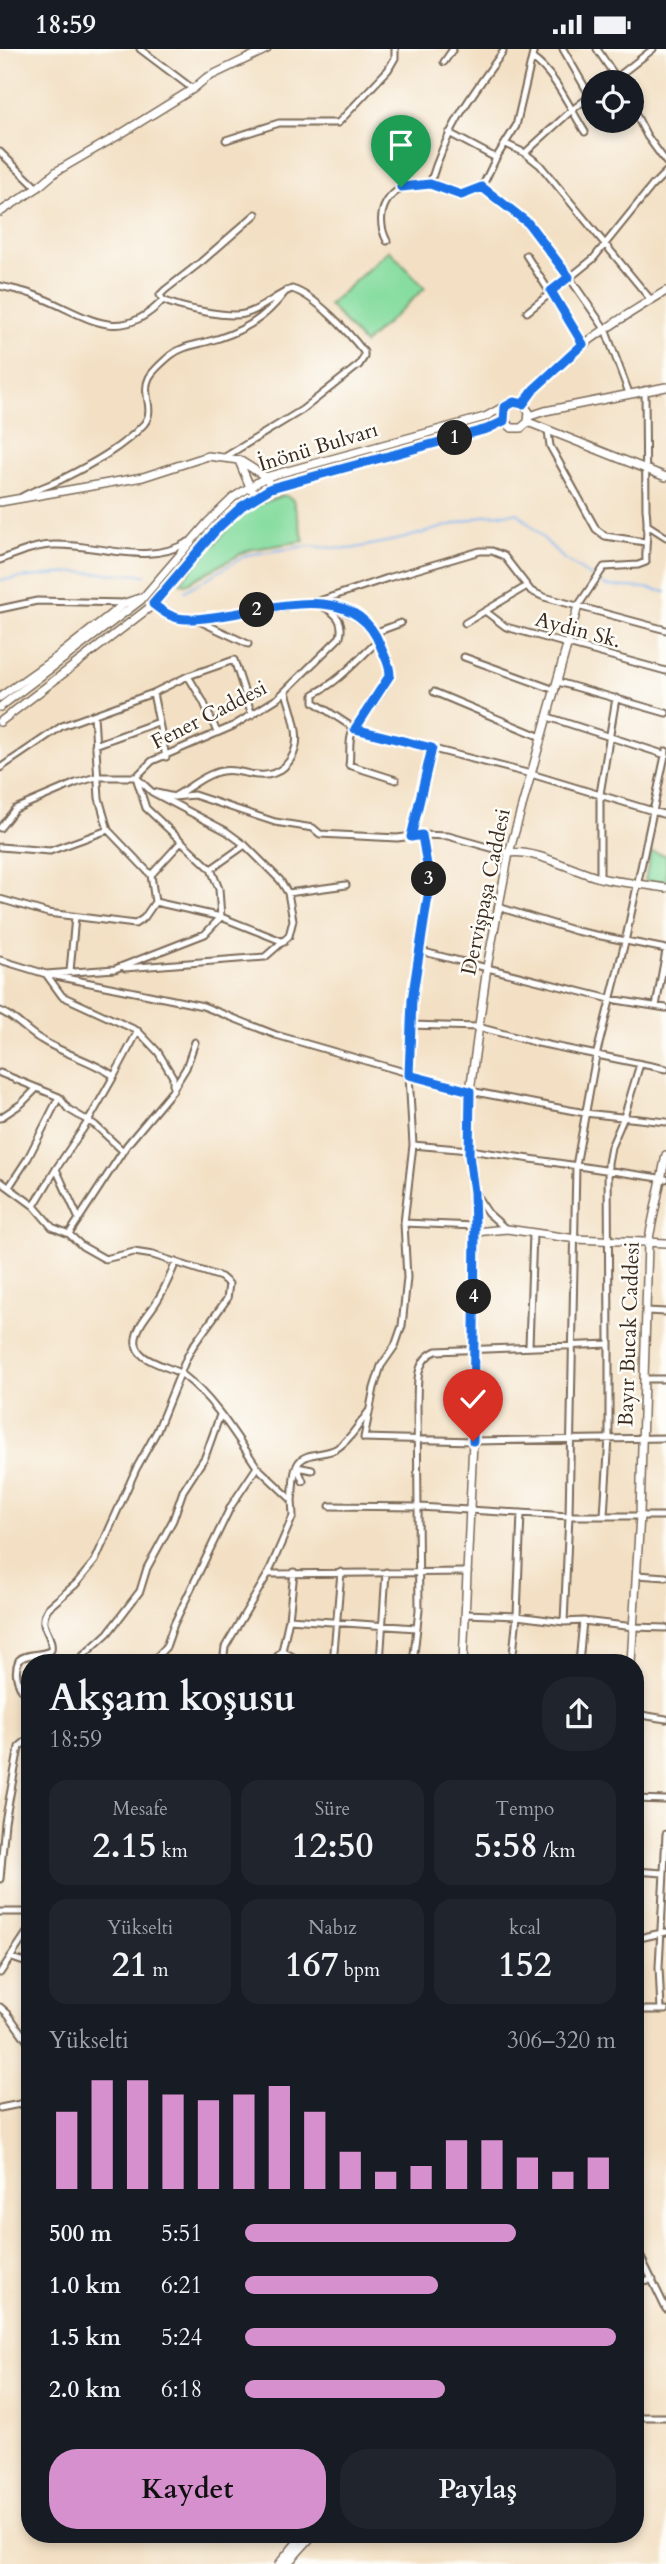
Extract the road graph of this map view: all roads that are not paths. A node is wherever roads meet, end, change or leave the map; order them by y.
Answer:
1 (140, 49) edge
2 (267, 49) edge
3 (395, 49) edge
4 (453, 49) edge
5 (534, 49) edge
6 (563, 49) edge
7 (597, 49) edge
8 (653, 49) edge
9 (503, 52) dead end
10 (532, 58) junction
11 (444, 62) dead end
12 (611, 70) edge
13 (629, 70) edge
14 (581, 78) edge
15 (193, 89) junction
16 (581, 103) edge
17 (572, 110) junction
18 (581, 125) edge
19 (644, 130) edge
20 (449, 133) junction
21 (226, 140) dead end
22 (506, 143) junction
23 (0, 152) edge
24 (525, 153) junction
25 (496, 158) junction
26 (666, 162) edge
27 (666, 172) edge
28 (430, 184) junction
29 (482, 187) junction
30 (37, 188) junction
31 (0, 212) edge
32 (256, 214) dead end
33 (387, 241) dead end
34 (605, 244) junction
35 (526, 255) dead end
36 (569, 277) junction
37 (0, 286) edge
38 (286, 291) junction
39 (551, 291) junction
40 (666, 291) edge
41 (163, 300) junction
42 (651, 300) junction
43 (527, 312) dead end
44 (605, 329) junction
45 (583, 344) junction
46 (666, 387) edge
47 (645, 390) junction
48 (629, 393) junction
49 (510, 403) junction
50 (523, 404) junction
51 (529, 419) junction
52 (504, 421) junction
53 (548, 431) junction
54 (225, 457) junction
55 (239, 460) junction
56 (647, 469) junction
57 (266, 477) junction
58 (666, 477) edge
59 (250, 487) junction
60 (271, 488) junction
61 (257, 496) junction
62 (18, 499) junction
63 (0, 502) edge
64 (649, 526) junction
65 (666, 537) edge
66 (194, 539) junction
67 (645, 542) junction
68 (0, 560) edge
69 (527, 586) junction
70 (143, 597) junction
71 (316, 602) junction
72 (125, 603) junction
73 (153, 604) junction
74 (578, 606) junction
75 (0, 609) edge
76 (485, 611) junction
77 (195, 619) junction
78 (401, 622) dead end
79 (465, 623) dead end
80 (666, 630) edge
81 (374, 633) junction
82 (379, 641) junction
83 (568, 643) junction
84 (248, 644) dead end
85 (464, 657) dead end
86 (666, 671) edge
87 (188, 676) junction
88 (556, 686) junction
89 (286, 692) junction
90 (434, 692) dead end
91 (153, 693) junction
92 (1, 696) edge
93 (616, 698) junction
94 (0, 708) edge
95 (666, 713) edge
96 (94, 715) junction
97 (252, 715) junction
98 (548, 717) junction
99 (0, 722) edge
100 (158, 722) junction
101 (355, 729) junction
102 (217, 732) junction
103 (610, 736) junction
104 (541, 737) junction
105 (95, 745) junction
106 (432, 748) junction
107 (666, 754) edge
108 (166, 757) junction
109 (0, 768) edge
110 (531, 775) junction
111 (96, 776) junction
112 (136, 777) junction
113 (396, 780) dead end
114 (152, 792) junction
115 (600, 794) junction
116 (174, 796) junction
117 (654, 810) junction
118 (666, 815) edge
119 (0, 828) edge
120 (108, 829) junction
121 (422, 835) junction
122 (411, 837) junction
123 (181, 842) junction
124 (245, 845) junction
125 (0, 847) edge
126 (509, 853) junction
127 (211, 869) junction
128 (151, 875) junction
129 (600, 878) junction
130 (637, 884) junction
131 (346, 885) dead end
132 (666, 888) edge
133 (288, 893) junction
134 (0, 899) edge
135 (155, 902) junction
136 (498, 907) junction
137 (75, 917) junction
138 (221, 917) junction
139 (284, 942) junction
140 (625, 942) junction
141 (666, 950) edge
142 (420, 951) junction
143 (0, 960) edge
144 (487, 967) junction
145 (116, 969) junction
146 (70, 971) junction
147 (46, 974) junction
148 (610, 999) junction
149 (656, 1006) junction
150 (666, 1008) edge
151 (0, 1011) edge
152 (410, 1025) junction
153 (478, 1027) junction
154 (138, 1031) junction
155 (195, 1042) dead end
156 (596, 1056) junction
157 (640, 1064) junction
158 (666, 1069) edge
159 (0, 1073) edge
160 (409, 1075) junction
161 (114, 1076) junction
162 (36, 1089) junction
163 (173, 1090) junction
164 (470, 1091) junction
165 (59, 1097) junction
166 (585, 1113) junction
167 (624, 1117) junction
168 (0, 1118) edge
169 (89, 1120) junction
170 (666, 1122) edge
171 (413, 1145) junction
172 (469, 1150) junction
173 (123, 1151) junction
174 (666, 1155) edge
175 (576, 1166) junction
176 (56, 1169) junction
177 (608, 1170) junction
178 (663, 1179) edge
179 (0, 1181) edge
180 (9, 1187) junction
181 (474, 1192) junction
182 (34, 1206) junction
183 (78, 1217) junction
184 (404, 1223) junction
185 (475, 1229) junction
186 (507, 1229) junction
187 (533, 1233) junction
188 (69, 1234) junction
189 (576, 1239) junction
190 (610, 1240) junction
191 (648, 1243) junction
192 (666, 1243) edge
193 (176, 1262) junction
194 (646, 1311) junction
195 (666, 1312) edge
196 (609, 1343) junction
197 (572, 1345) junction
198 (529, 1346) junction
199 (473, 1349) junction
200 (180, 1373) junction
201 (644, 1379) junction
202 (666, 1379) edge
203 (370, 1408) junction
204 (220, 1415) junction
205 (609, 1438) junction
206 (642, 1438) junction
207 (666, 1438) edge
208 (571, 1439) junction
209 (417, 1441) junction
210 (473, 1441) junction
211 (257, 1467) junction
212 (297, 1467) junction
213 (313, 1470) dead end
214 (303, 1481) dead end
215 (292, 1500) junction
216 (330, 1506) dead end
217 (419, 1507) junction
218 (471, 1510) junction
219 (521, 1513) junction
220 (569, 1515) junction
221 (604, 1515) junction
222 (640, 1515) junction
223 (666, 1515) edge
224 (468, 1571) junction
225 (294, 1572) junction
226 (341, 1572) junction
227 (386, 1572) junction
228 (419, 1573) junction
229 (268, 1574) junction
230 (637, 1575) junction
231 (666, 1577) edge
232 (466, 1614) junction
233 (517, 1616) junction
234 (289, 1619) junction
235 (583, 1621) junction
236 (564, 1622) junction
237 (336, 1623) junction
238 (383, 1626) junction
239 (634, 1627) junction
240 (416, 1628) junction
241 (666, 1628) edge
242 (282, 1651) junction
243 (42, 1654) edge
244 (85, 1654) edge
245 (159, 1654) edge
246 (224, 1654) edge
247 (280, 1654) edge
248 (288, 1654) edge
249 (334, 1654) edge
250 (381, 1654) edge
251 (414, 1654) edge
252 (464, 1654) edge
253 (513, 1654) edge
254 (580, 1654) edge
255 (632, 1654) edge
256 (21, 1658) edge
257 (21, 1688) edge
258 (644, 1715) edge
259 (666, 1719) edge
260 (21, 1745) edge
261 (644, 1799) edge
262 (666, 1800) edge
263 (666, 1834) edge
264 (644, 1872) edge
265 (663, 1873) junction
266 (0, 1879) edge
267 (0, 1912) edge
268 (21, 1912) edge
269 (664, 1933) edge
270 (644, 1936) edge
271 (21, 1943) edge
272 (12, 1958) junction
273 (21, 1961) edge
274 (0, 1973) edge
275 (0, 2007) edge
276 (644, 2010) edge
277 (664, 2010) edge
278 (21, 2032) edge
279 (21, 2104) edge
280 (0, 2108) edge
281 (644, 2262) edge
282 (644, 2280) edge
283 (653, 2280) junction
284 (666, 2309) edge
285 (644, 2417) edge
286 (666, 2417) edge
287 (296, 2543) edge
288 (306, 2543) edge
289 (279, 2564) edge
290 (286, 2564) edge

1 - 15 street
2 - 15 street
3 - 21 street
4 - 11 street
5 - 10 street
6 - 14 street
7 - 12 street
8 - 13 street
9 - 20 street
10 - 17 street
10 - 22 street
15 - 30 street
16 - 17 street
17 - 18 street
17 - 24 street
19 - 26 street
20 - 25 street
20 - 28 street
22 - 24 street
22 - 25 street
23 - 30 street
24 - 34 street
25 - 29 street
27 - 34 street
28 - 29 street
28 - 33 street
29 - 36 street
30 - 31 street
32 - 41 street
34 - 36 street
34 - 42 street
35 - 39 street
36 - 39 street
36 - 44 street
37 - 41 street
38 - 41 street
38 - 54 street
38 - 62 street
39 - 43 street
39 - 45 street
40 - 42 street
42 - 44 street
44 - 45 street
44 - 48 street
45 - 50 street
46 - 47 street
47 - 48 street
47 - 56 street
48 - 51 street
49 - 50 street
49 - 52 street
49 - 57 street, İnönü Bulvarı
50 - 51 street
51 - 52 street, İnönü Bulvarı
51 - 53 street
52 - 60 street, İnönü Bulvarı
53 - 56 street
53 - 67 street
54 - 55 street
54 - 62 street
55 - 57 street
55 - 59 street
56 - 58 street
56 - 64 street
57 - 59 street, İnönü Bulvarı
57 - 60 street
59 - 61 street
59 - 66 street, İnönü Bulvarı
60 - 61 street, İnönü Bulvarı
61 - 73 street, İnönü Bulvarı
62 - 63 street
64 - 65 street
64 - 67 street
66 - 68 street
66 - 70 street, İnönü Bulvarı
67 - 74 street
69 - 71 street
69 - 74 street
69 - 76 street
70 - 72 street
70 - 73 street
70 - 94 street, İnönü Bulvarı
71 - 77 street
71 - 81 street
71 - 89 street, Fener Caddesi
72 - 75 street
72 - 92 street
73 - 77 street
73 - 99 street, İnönü Bulvarı
74 - 80 street
74 - 83 street, Dervişpaşa Caddesi
76 - 79 street
76 - 83 street, Aydin Sk.
77 - 84 street
78 - 81 street
81 - 82 street
82 - 101 street
82 - 101 street
83 - 86 street, Aydin Sk.
83 - 88 street, Dervişpaşa Caddesi
85 - 88 street
87 - 91 street
87 - 97 street
87 - 102 street
88 - 93 street
88 - 98 street, Dervişpaşa Caddesi
89 - 97 street, Fener Caddesi
89 - 116 street
90 - 104 street
91 - 96 street
91 - 100 street
93 - 95 street
93 - 103 street
96 - 105 street
96 - 109 street
97 - 102 street, Fener Caddesi
98 - 103 street
98 - 104 street, Dervişpaşa Caddesi
100 - 105 street
100 - 108 street
101 - 106 street
101 - 113 street
102 - 108 street, Fener Caddesi
103 - 107 street
103 - 115 street
104 - 110 street, Dervişpaşa Caddesi
105 - 111 street
106 - 110 street
106 - 122 street
107 - 117 street
108 - 112 street, Fener Caddesi
110 - 115 street
110 - 126 street, Dervişpaşa Caddesi
111 - 112 street, Fener Caddesi
111 - 119 street, Fener Caddesi
111 - 120 street
112 - 114 street
112 - 123 street
114 - 116 street
114 - 124 street
115 - 117 street
115 - 129 street
116 - 122 street
117 - 118 street
117 - 130 street
120 - 125 street
120 - 128 street
121 - 122 street
121 - 126 street
121 - 142 street
123 - 127 street
123 - 128 street
124 - 127 street
124 - 133 street
126 - 129 street
126 - 136 street, Dervişpaşa Caddesi
127 - 138 street
128 - 135 street
129 - 130 street
130 - 132 street
130 - 140 street
131 - 133 street
133 - 139 street
134 - 137 street
135 - 137 street
135 - 138 street
136 - 140 street
136 - 144 street, Dervişpaşa Caddesi
137 - 146 street
138 - 139 street
138 - 145 street
139 - 145 street
140 - 141 street
140 - 148 street
141 - 149 street
142 - 144 street
142 - 152 street
143 - 147 street
144 - 148 street
144 - 153 street, Dervişpaşa Caddesi
145 - 146 street
146 - 147 street
147 - 154 street
147 - 160 street
148 - 149 street
148 - 156 street
149 - 150 street
151 - 161 street
152 - 153 street
152 - 160 street
153 - 156 street
153 - 164 street, Dervişpaşa Caddesi
154 - 161 street
154 - 163 street
155 - 163 street
156 - 157 street
156 - 166 street
157 - 158 street
157 - 167 street
159 - 162 street
160 - 164 street
160 - 171 street
161 - 169 street
162 - 165 street
162 - 168 street
163 - 173 street
164 - 166 street
164 - 172 street, Dervişpaşa Caddesi
165 - 169 street
165 - 180 street
166 - 167 street
166 - 175 street
167 - 170 street
167 - 177 street
169 - 173 street
169 - 176 street
171 - 172 street
171 - 184 street
172 - 175 street
172 - 181 street, Dervişpaşa Caddesi
173 - 183 street
174 - 178 street, Bayır Bucak Caddesi
175 - 177 street
175 - 189 street
176 - 182 street
176 - 183 street
177 - 178 street
177 - 190 street
178 - 191 street, Bayır Bucak Caddesi
179 - 180 street
180 - 182 street
181 - 185 street, Dervişpaşa Caddesi
181 - 186 street
182 - 188 street
183 - 188 street
184 - 185 street
184 - 203 street
185 - 186 street
185 - 199 street, Dervişpaşa Caddesi
186 - 187 street
187 - 189 street
187 - 198 street
188 - 193 street
189 - 190 street
189 - 197 street
190 - 191 street
190 - 196 street
191 - 192 street
191 - 194 street, Bayır Bucak Caddesi
193 - 200 street
193 - 200 street
194 - 195 street
194 - 201 street, Bayır Bucak Caddesi
196 - 197 street
196 - 205 street
197 - 198 street
197 - 208 street
198 - 199 street
199 - 209 street
199 - 210 street, Dervişpaşa Caddesi
200 - 204 street
200 - 243 street
201 - 202 street
201 - 206 street, Bayır Bucak Caddesi
203 - 209 street
203 - 212 street
204 - 211 street
204 - 244 street
205 - 206 street
205 - 208 street
205 - 221 street
206 - 207 street
206 - 222 street, Bayır Bucak Caddesi
208 - 210 street
208 - 220 street
209 - 210 street
209 - 217 street
210 - 218 street, Dervişpaşa Caddesi
211 - 215 street
211 - 245 street
212 - 213 street
212 - 214 street
212 - 215 street
215 - 229 street
216 - 217 street
217 - 218 street
217 - 228 street
218 - 219 street
218 - 224 street, Dervişpaşa Caddesi
219 - 220 street
219 - 233 street
220 - 221 street
220 - 236 street
221 - 222 street
222 - 223 street
222 - 230 street, Bayır Bucak Caddesi
224 - 228 street
224 - 232 street, Dervişpaşa Caddesi
225 - 226 street
225 - 229 street
225 - 234 street
226 - 227 street
226 - 237 street
227 - 228 street
227 - 238 street
228 - 240 street
229 - 246 street
230 - 231 street
230 - 239 street, Bayır Bucak Caddesi
232 - 233 street
232 - 252 street, Dervişpaşa Caddesi
233 - 236 street
233 - 253 street
234 - 237 street
234 - 242 street
235 - 236 street
235 - 239 street
235 - 254 street
237 - 238 street
237 - 249 street
238 - 240 street
238 - 250 street
239 - 241 street
239 - 255 street, Bayır Bucak Caddesi
240 - 251 street
242 - 247 street
242 - 248 street
256 - 257 street
258 - 259 street
260 - 266 street
261 - 262 street
263 - 265 street
264 - 265 street
265 - 269 street
267 - 268 street
269 - 270 street
269 - 277 street
271 - 272 street
272 - 273 street
272 - 274 street
275 - 278 street
276 - 277 street
279 - 280 street
281 - 283 street
282 - 283 street
283 - 284 street
285 - 286 street
287 - 289 street
288 - 290 street

